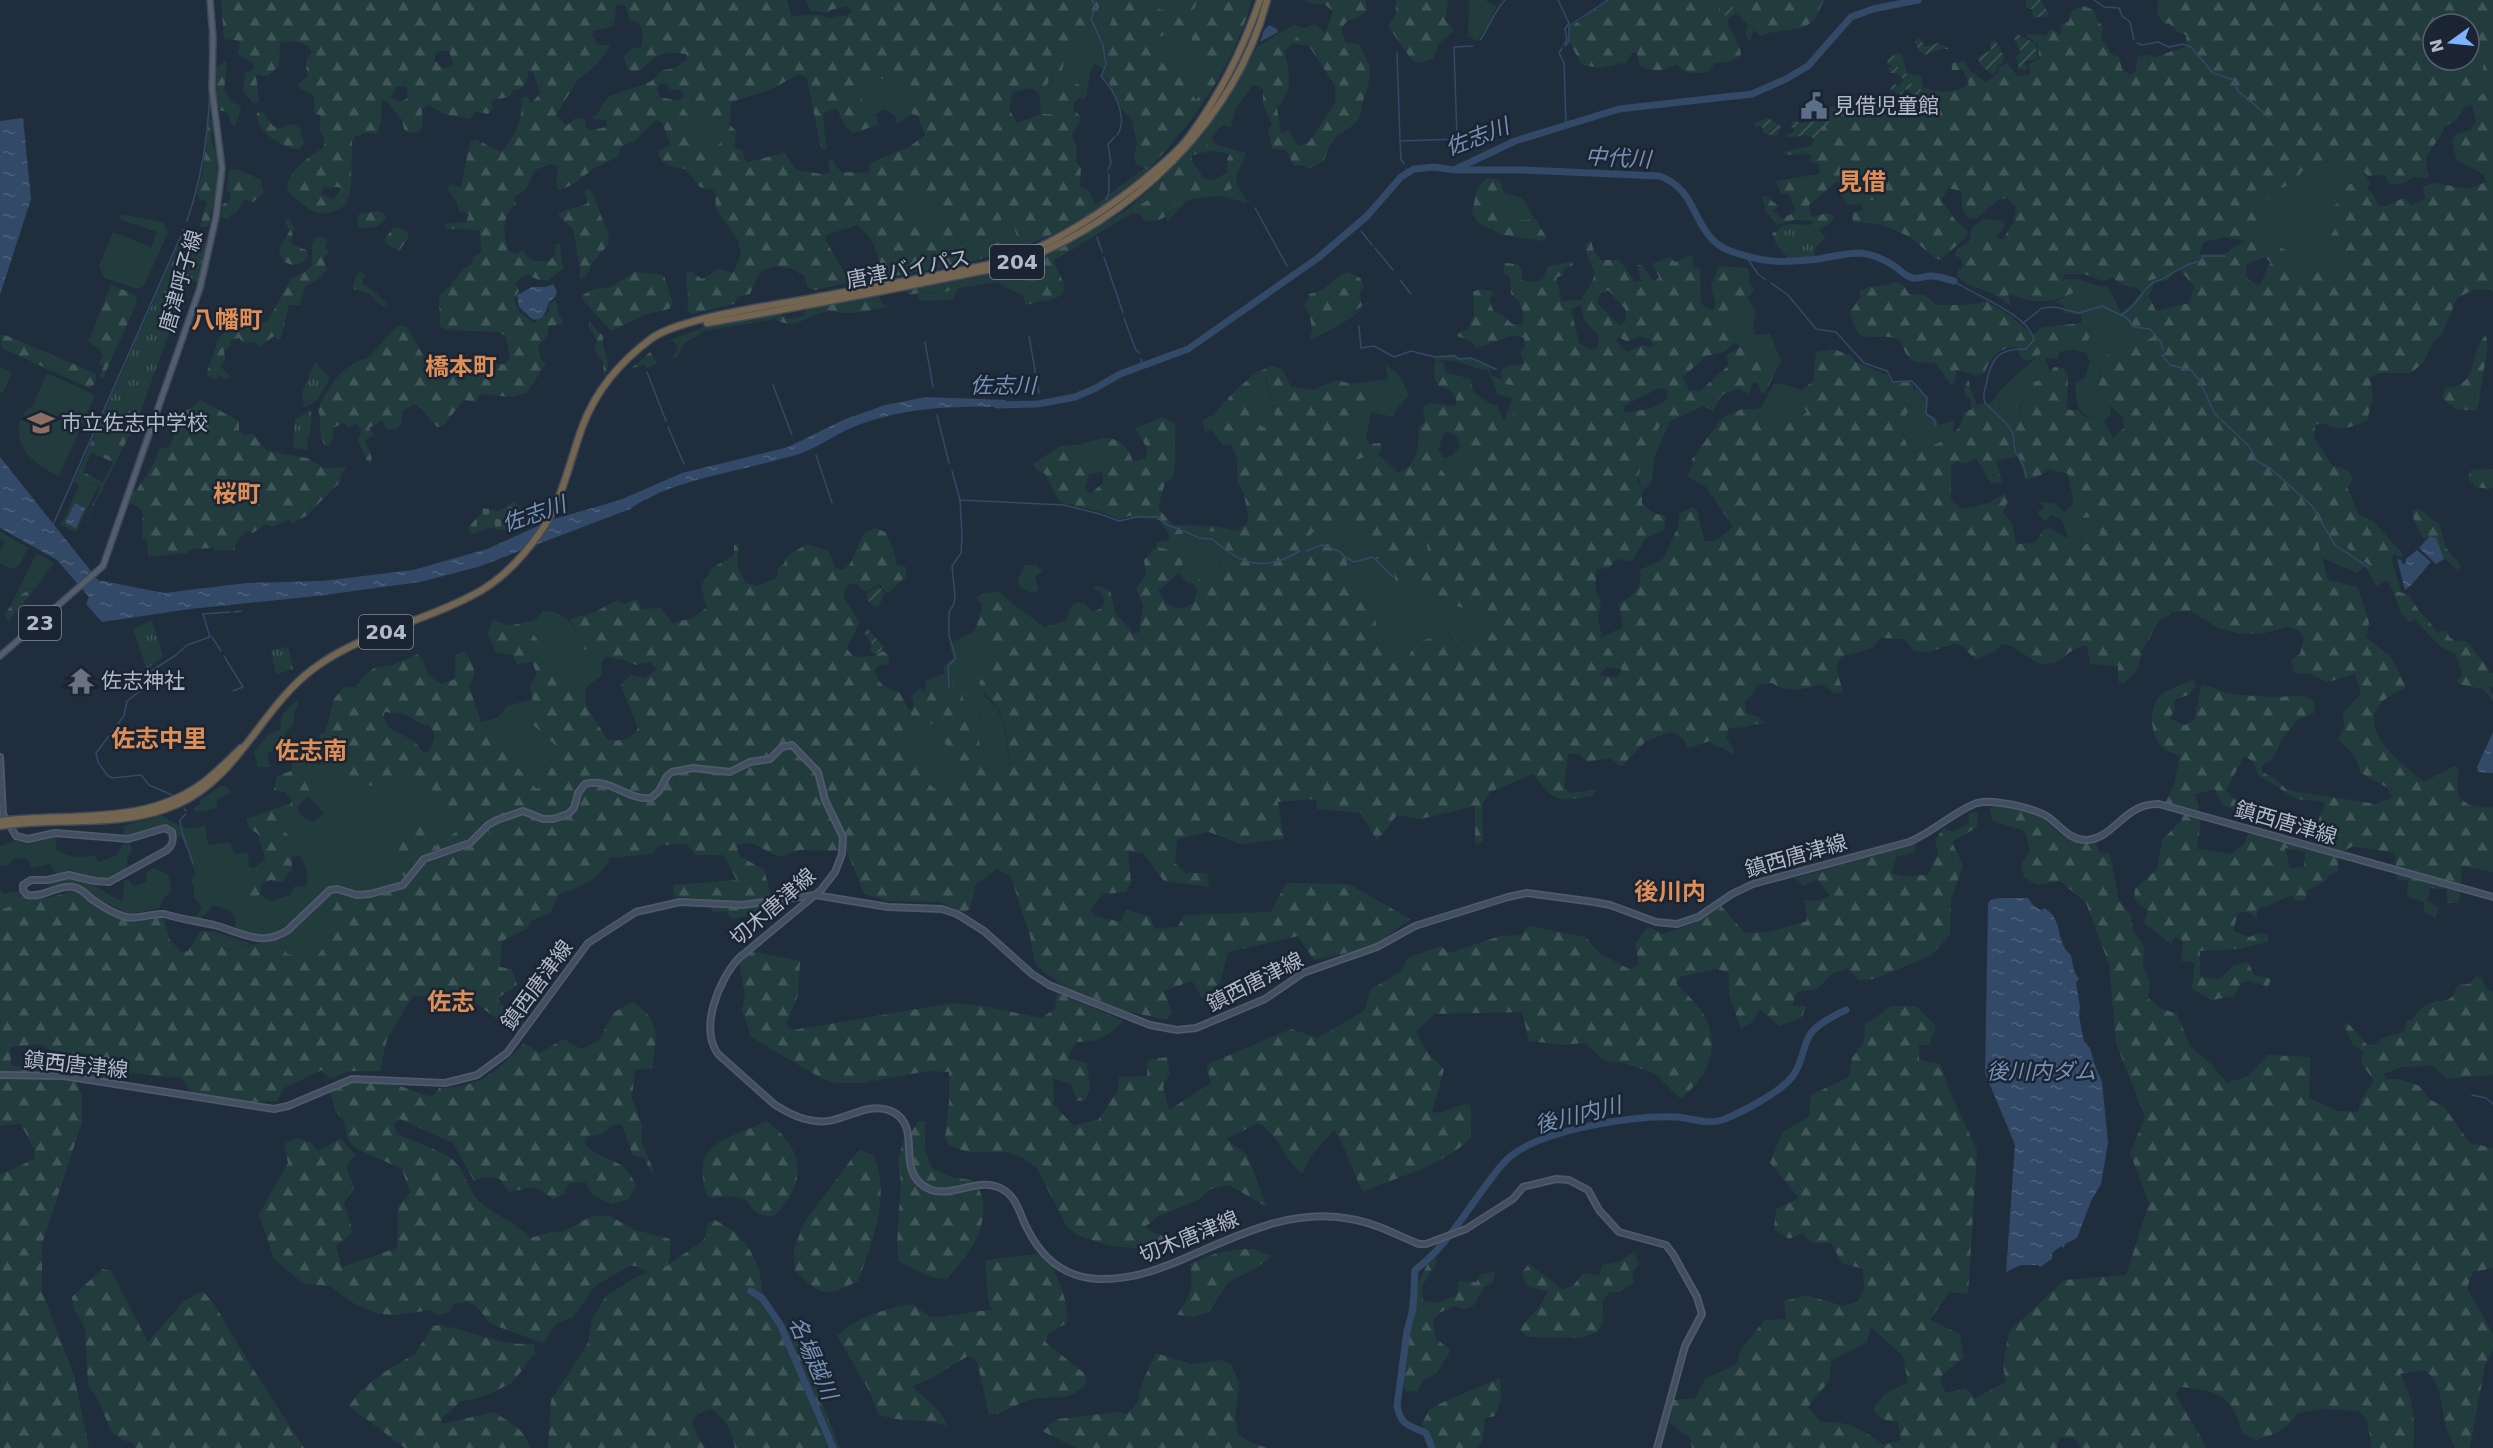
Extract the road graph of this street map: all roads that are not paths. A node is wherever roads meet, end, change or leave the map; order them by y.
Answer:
1 (210, 0) edge
2 (1260, 0) edge
3 (1267, 0) edge
4 (650, 340) junction
5 (0, 657) edge
6 (0, 757) edge
7 (4, 822) edge
8 (0, 826) edge
9 (815, 895) junction
10 (2493, 897) edge
11 (0, 1075) edge
12 (1657, 1448) edge

1 - 5 main road, 唐津呼子線 / 23
2 - 4 highway, 唐津バイパス / 204
3 - 4 highway, 唐津バイパス / 204
4 - 7 highway, 唐津バイパス / 204
6 - 7 main road
7 - 8 highway, 唐津バイパス / 204
7 - 9 main road, 切木唐津線
9 - 10 main road, 鎮西唐津線
9 - 11 main road, 鎮西唐津線
9 - 12 main road, 切木唐津線

